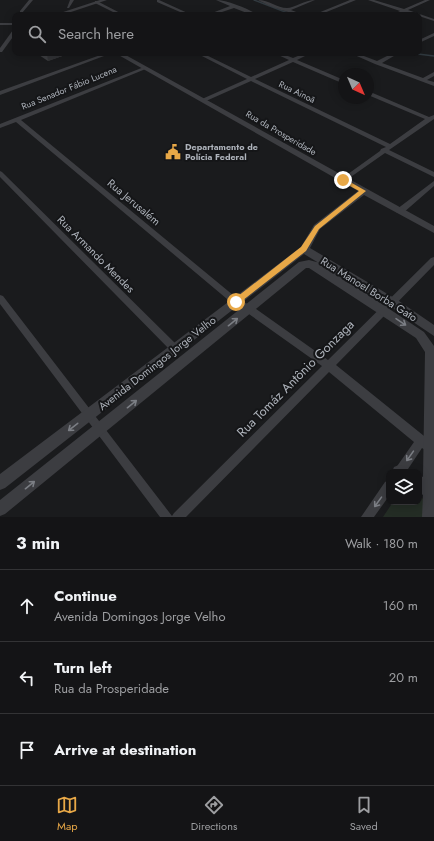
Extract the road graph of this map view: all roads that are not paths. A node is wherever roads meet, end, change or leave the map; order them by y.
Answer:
1 (31, 0) edge
2 (72, 0) edge
3 (105, 0) edge
4 (218, 0) edge
5 (260, 0) edge
6 (272, 0) edge
7 (313, 0) edge
8 (354, 0) edge
9 (370, 0) edge
10 (428, 0) edge
11 (158, 1) edge
12 (96, 2) junction
13 (266, 2) junction
14 (235, 6) junction
15 (68, 7) dead end
16 (286, 10) junction
17 (404, 11) junction
18 (21, 12) dead end
19 (66, 12) edge
20 (116, 12) edge
21 (183, 12) edge
22 (218, 12) edge
23 (249, 12) edge
24 (292, 12) edge
25 (323, 12) edge
26 (408, 12) edge
27 (422, 16) edge
28 (434, 20) edge
29 (0, 24) edge
30 (12, 24) edge
31 (434, 34) edge
32 (12, 35) edge
33 (422, 40) edge
34 (1, 49) edge
35 (102, 56) edge
36 (124, 56) edge
37 (204, 56) edge
38 (283, 56) edge
39 (302, 56) edge
40 (360, 56) edge
41 (391, 56) edge
42 (293, 60) junction
43 (377, 63) junction
44 (146, 68) junction
45 (434, 74) edge
46 (250, 79) junction
47 (338, 79) edge
48 (423, 80) junction
49 (434, 84) edge
50 (0, 93) edge
51 (374, 95) edge
52 (204, 100) junction
53 (432, 118) edge
54 (17, 119) junction
55 (0, 126) edge
56 (386, 148) junction
57 (0, 173) edge
58 (434, 176) edge
59 (343, 180) junction
60 (434, 183) edge
61 (363, 191) junction
62 (400, 211) junction
63 (434, 230) edge
64 (304, 249) junction
65 (434, 260) edge
66 (309, 264) joint
67 (0, 298) edge
68 (236, 302) junction
69 (388, 306) junction
70 (249, 309) junction
71 (434, 331) edge
72 (176, 350) junction
73 (328, 365) junction
74 (90, 414) junction
75 (100, 429) junction
76 (429, 447) edge
77 (403, 469) edge
78 (0, 483) edge
79 (422, 485) edge
80 (386, 490) edge
81 (432, 493) edge
82 (0, 510) edge
83 (167, 517) edge
84 (178, 517) edge
85 (367, 517) edge
86 (430, 517) edge

1 - 18 street
2 - 15 street
3 - 12 street
4 - 14 street
5 - 13 street
6 - 13 street
7 - 16 street
8 - 25 street
9 - 17 street
10 - 17 street
11 - 21 street
12 - 19 street
12 - 20 street
13 - 16 street
14 - 22 street
14 - 23 street
16 - 24 street
17 - 26 street
27 - 28 street
29 - 30 street
31 - 33 street
32 - 34 street
35 - 50 street
36 - 44 street, Rua da Prosperidade
37 - 46 street, Rua Ainoã
38 - 42 street
39 - 42 street
40 - 43 street
41 - 43 street
42 - 46 street
42 - 47 street
43 - 48 street
44 - 52 street, Rua da Prosperidade
44 - 54 street, Rua Senador Fábio Lucena
45 - 48 street
46 - 52 street
46 - 56 street, Rua Ainoã
48 - 49 street
51 - 53 street
52 - 59 street, Rua da Prosperidade
53 - 56 street
54 - 55 street, Rua Senador Fábio Lucena
54 - 68 street, Rua Jerusalém
56 - 58 street, Rua Ainoã
56 - 59 street
57 - 72 street, Rua Armando Mendes
59 - 61 street, Rua da Prosperidade
60 - 62 street
61 - 62 street, Rua da Prosperidade
61 - 64 street, Avenida Domingos Jorge Velho
62 - 63 street, Rua da Prosperidade
64 - 68 street, Avenida Domingos Jorge Velho
64 - 69 street, Rua Manoel Borba Gato
65 - 69 street, Rua Tomáz Antônio Gonzaga
66 - 69 street, Rua Manoel Borba Gato
66 - 70 street, Avenida Domingos Jorge Velho
67 - 74 street
68 - 70 street, Rua Jerusalém
68 - 72 street, Avenida Domingos Jorge Velho
69 - 71 street, Rua Manoel Borba Gato
69 - 73 street, Rua Tomáz Antônio Gonzaga
69 -> 76 street, Rua Manoel Borba Gato
70 - 73 street, Rua Jerusalém
75 -> 70 street, Avenida Domingos Jorge Velho
72 - 74 street, Avenida Domingos Jorge Velho
73 - 76 street, Rua Jerusalém
73 - 84 street, Rua Tomáz Antônio Gonzaga
74 - 75 street
74 -> 78 street, Avenida Domingos Jorge Velho
82 -> 75 street, Avenida Domingos Jorge Velho
75 - 83 street
76 -> 77 street
76 - 81 street, Rua Manoel Borba Gato
79 - 81 street
80 -> 85 street
81 - 86 street, Rua Manoel Borba Gato

